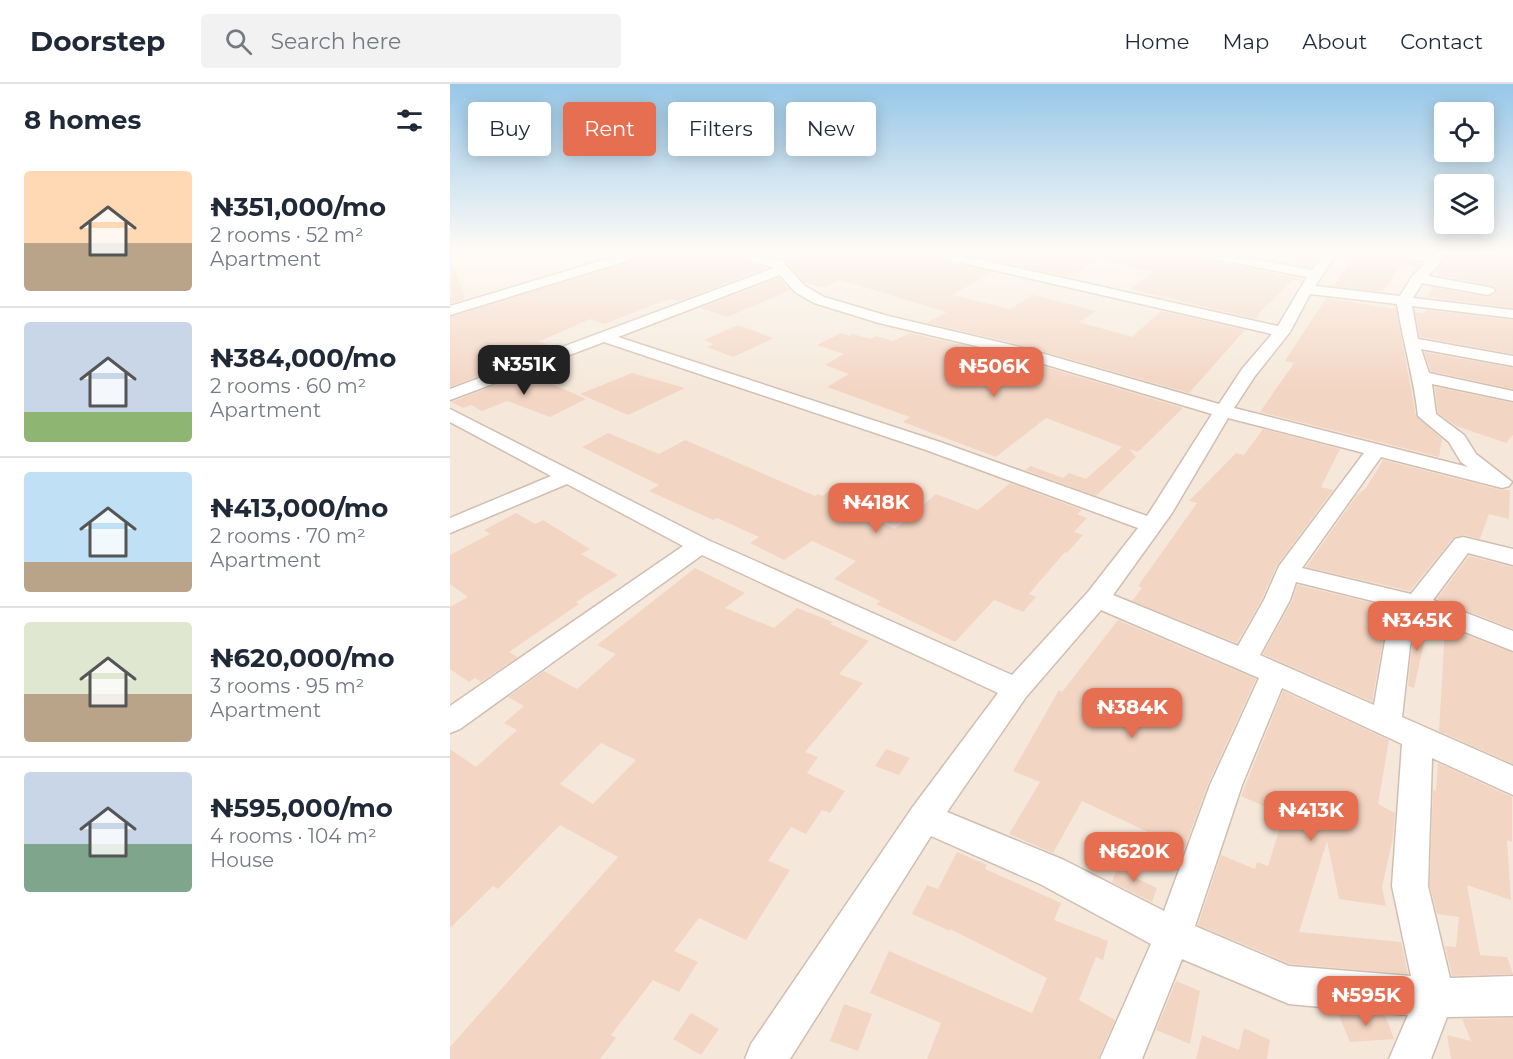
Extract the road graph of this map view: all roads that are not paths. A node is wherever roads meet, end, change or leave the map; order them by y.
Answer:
1 (494, 298) edge
2 (711, 298) edge
3 (815, 298) edge
4 (1126, 298) edge
5 (1302, 298) edge
6 (1387, 298) edge
7 (1406, 298) edge
8 (1404, 301) junction
9 (450, 311) edge
10 (1513, 314) edge
11 (1282, 332) junction
12 (606, 338) junction
13 (1411, 342) junction
14 (1513, 361) edge
15 (1422, 376) junction
16 (450, 395) edge
17 (1513, 396) edge
18 (1223, 411) junction
19 (450, 416) edge
20 (1376, 452) junction
21 (569, 476) junction
22 (1508, 485) edge
23 (1151, 525) junction
24 (450, 526) edge
25 (700, 544) junction
26 (1513, 557) edge
27 (1287, 572) junction
28 (1097, 598) junction
29 (1418, 604) junction
30 (1513, 641) edge
31 (1260, 667) junction
32 (1017, 689) junction
33 (450, 721) edge
34 (1402, 729) junction
35 (1513, 781) edge
36 (924, 818) junction
37 (1173, 936) junction
38 (1513, 996) edge
39 (1435, 998) junction
40 (766, 1059) edge
41 (1121, 1059) edge
42 (1410, 1059) edge

1 - 9 street
2 - 12 street
3 - 18 street
4 - 11 street
5 - 11 street
6 - 8 street
7 - 8 street
8 - 10 street
8 - 13 street
11 - 18 street
12 - 16 street
12 - 23 street
13 - 14 street
13 - 15 street
15 - 17 street
15 - 22 street
18 - 20 street
18 - 23 street
19 - 21 street
20 - 22 street
20 - 27 street
21 - 24 street
21 - 25 street
23 - 28 street
25 - 32 street
25 - 33 street
26 - 29 street
27 - 29 street
27 - 31 street
28 - 31 street
28 - 32 street
29 - 30 street
29 - 34 street
31 - 34 street
31 - 37 street
32 - 36 street
34 - 35 street
34 - 39 street
36 - 37 street
36 - 40 street
37 - 39 street
37 - 41 street
38 - 39 street
39 - 42 street

